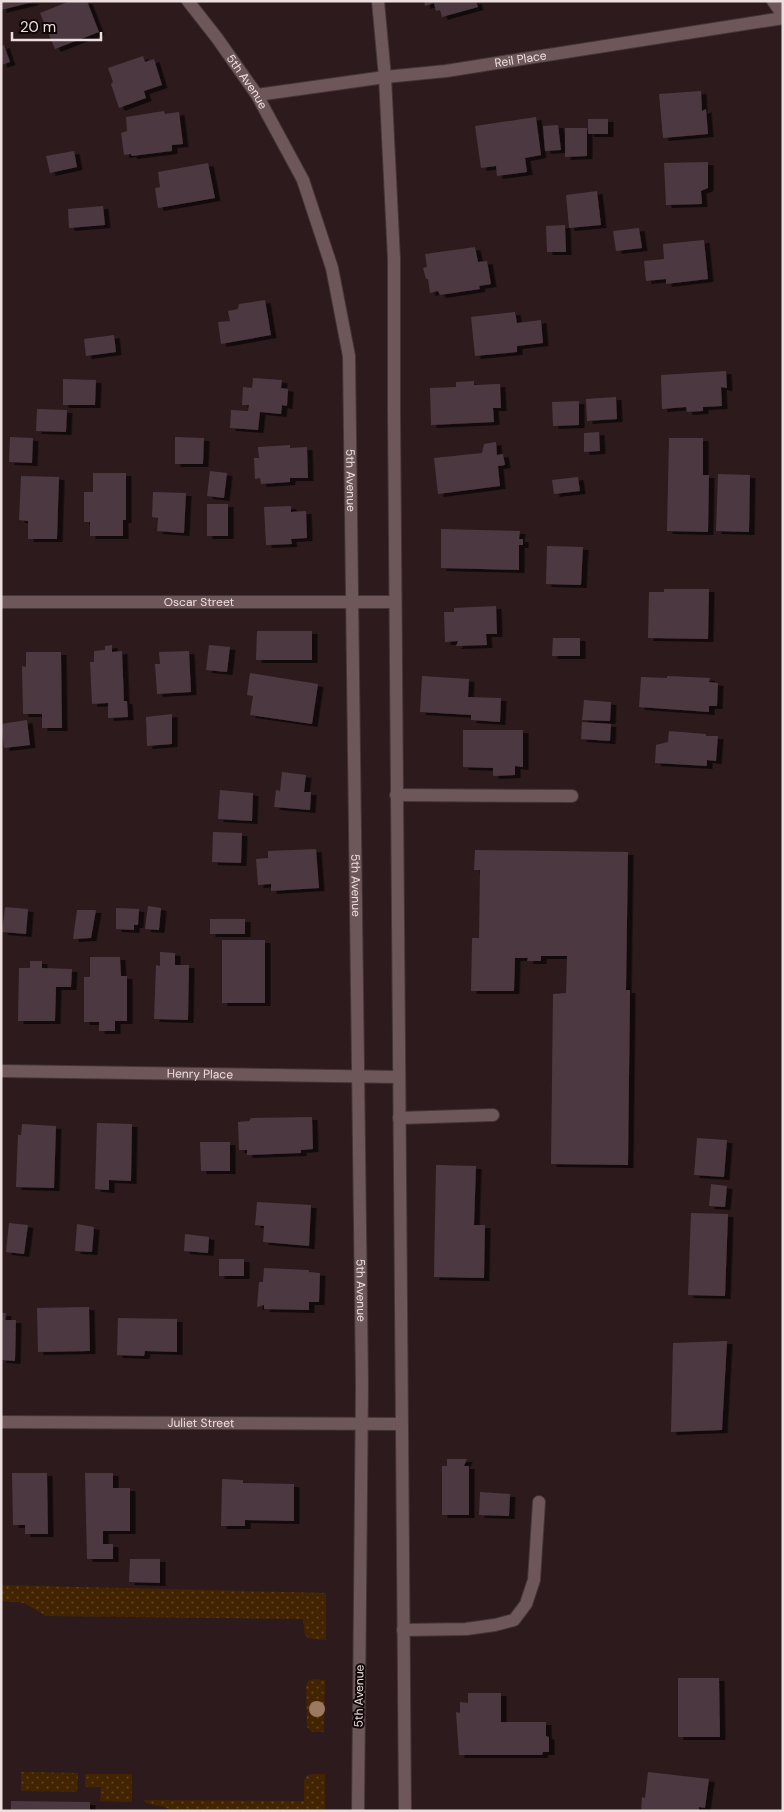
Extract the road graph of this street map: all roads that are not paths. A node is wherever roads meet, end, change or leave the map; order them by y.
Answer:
1 (188, 1) edge
2 (378, 1) edge
3 (773, 1) edge
4 (783, 17) edge
5 (385, 77) junction
6 (257, 95) junction
7 (1, 602) edge
8 (352, 602) junction
9 (395, 602) junction
10 (396, 795) junction
11 (572, 796) dead end
12 (1, 1071) edge
13 (399, 1077) junction
14 (358, 1078) junction
15 (494, 1115) dead end
16 (399, 1118) junction
17 (1, 1422) edge
18 (361, 1423) junction
19 (401, 1424) junction
20 (539, 1502) dead end
21 (403, 1630) junction
22 (358, 1811) edge
23 (404, 1811) edge

1 - 6 main road, 5th Avenue
2 - 5 main road
3 - 4 main road
4 - 5 main road, Reil Place
5 - 6 main road, Reil Place
5 - 9 main road
6 - 8 main road, 5th Avenue
7 - 8 main road, Oscar Street
8 - 9 main road, Oscar Street
8 - 14 main road, 5th Avenue
9 - 10 main road
10 - 11 main road
10 - 13 main road
12 - 14 main road, Henry Place
13 - 14 main road, Henry Place
13 - 16 main road
14 - 18 main road, 5th Avenue
15 - 16 main road
16 - 19 main road
17 - 18 main road, Juliet Street
18 - 19 main road, Juliet Street
18 - 22 main road, 5th Avenue
19 - 21 main road
20 - 21 main road
21 - 23 main road

